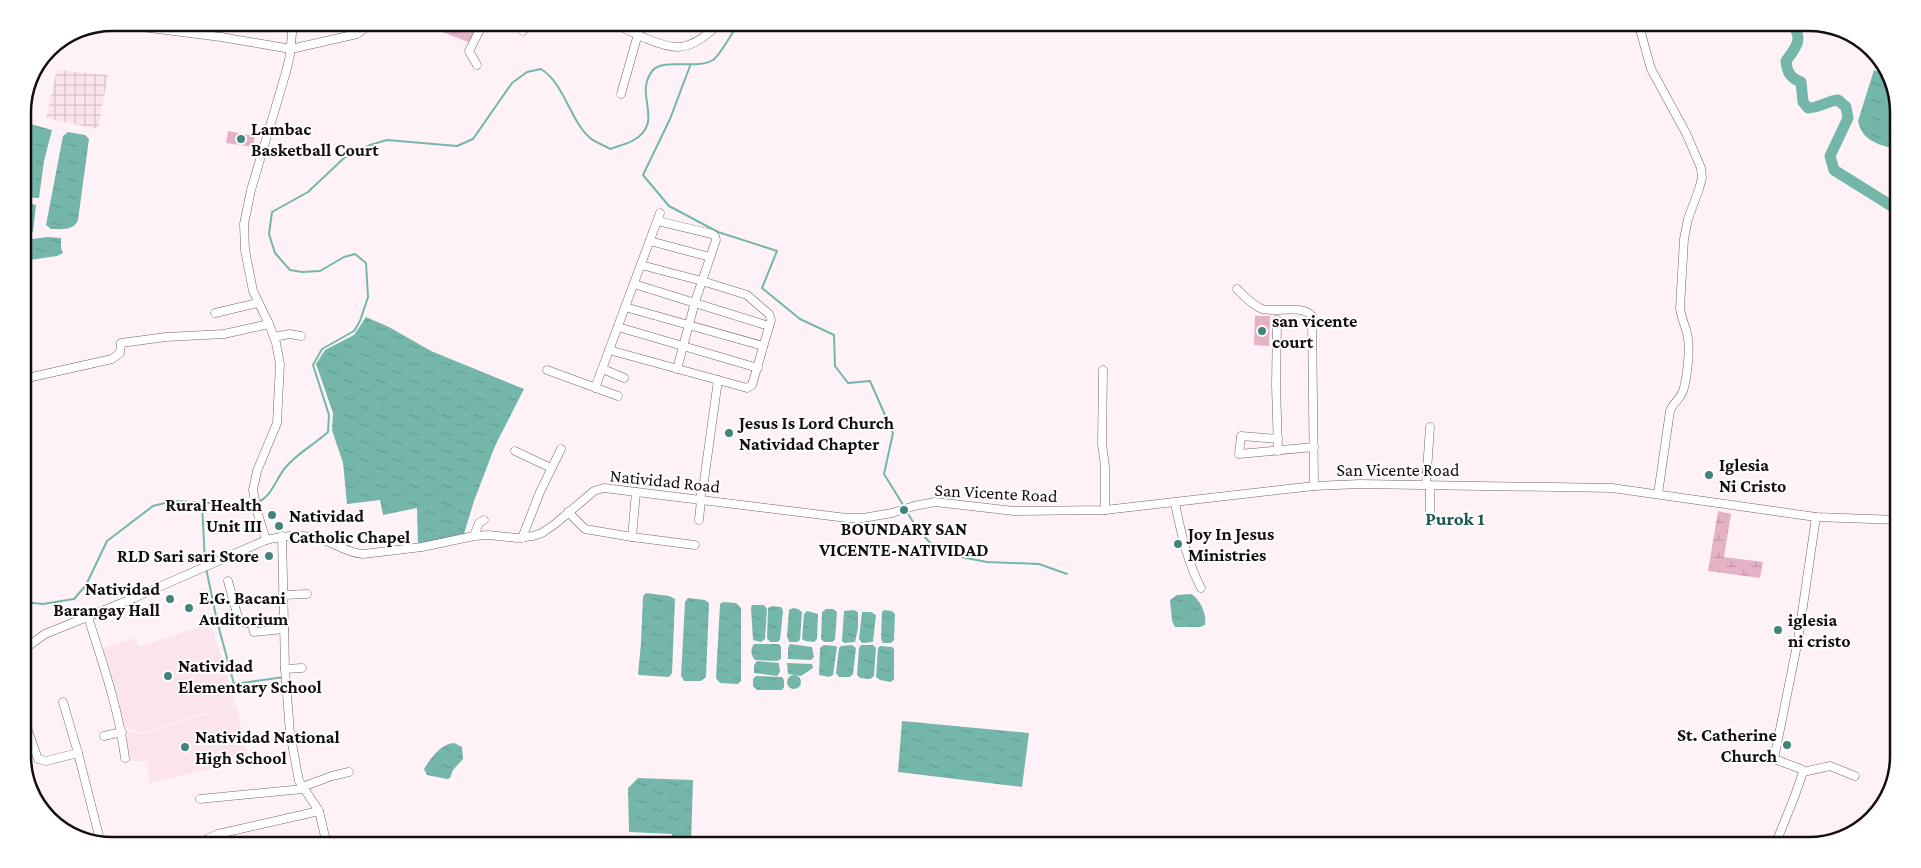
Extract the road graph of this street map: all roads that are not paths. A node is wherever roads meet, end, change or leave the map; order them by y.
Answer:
1 (193, 31) edge
2 (292, 31) edge
3 (361, 31) edge
4 (479, 31) edge
5 (632, 31) edge
6 (710, 31) edge
7 (1641, 31) edge
8 (638, 34) junction
9 (291, 49) junction
10 (477, 65) dead end
11 (621, 94) dead end
12 (650, 241) junction
13 (710, 257) junction
14 (642, 265) junction
15 (702, 281) junction
16 (634, 284) junction
17 (1237, 289) dead end
18 (695, 302) junction
19 (258, 303) junction
20 (626, 307) junction
21 (215, 313) dead end
22 (1277, 320) dead end
23 (269, 324) junction
24 (689, 324) junction
25 (769, 326) junction
26 (618, 327) junction
27 (301, 336) dead end
28 (274, 337) junction
29 (683, 346) junction
30 (764, 346) junction
31 (609, 350) junction
32 (758, 368) junction
33 (602, 369) junction
34 (677, 369) junction
35 (547, 370) dead end
36 (1103, 370) dead end
37 (31, 378) edge
38 (624, 378) dead end
39 (718, 380) junction
40 (595, 388) junction
41 (618, 396) dead end
42 (1430, 427) dead end
43 (1278, 438) junction
44 (1314, 447) junction
45 (561, 449) dead end
46 (515, 451) dead end
47 (1278, 451) junction
48 (552, 468) junction
49 (1428, 485) junction
50 (1314, 486) junction
51 (636, 492) junction
52 (1658, 494) junction
53 (701, 500) junction
54 (1175, 503) junction
55 (899, 510) joint
56 (1105, 510) junction
57 (568, 512) junction
58 (1816, 517) junction
59 (484, 520) dead end
60 (699, 520) dead end
61 (1890, 520) edge
62 (1430, 522) dead end
63 (282, 536) junction
64 (474, 536) junction
65 (632, 537) junction
66 (522, 538) junction
67 (266, 540) junction
68 (695, 545) dead end
69 (228, 581) dead end
70 (1201, 588) dead end
71 (307, 594) dead end
72 (283, 595) junction
73 (88, 617) junction
74 (284, 629) junction
75 (31, 644) edge
76 (302, 668) dead end
77 (285, 669) junction
78 (63, 702) dead end
79 (122, 732) junction
80 (104, 736) dead end
81 (31, 740) edge
82 (78, 754) junction
83 (125, 758) dead end
84 (349, 772) dead end
85 (1803, 772) junction
86 (1855, 776) dead end
87 (303, 788) junction
88 (200, 799) dead end
89 (319, 811) junction
90 (99, 836) dead end
91 (211, 837) edge
92 (325, 837) edge
93 (1779, 837) edge

1 - 9 street
2 - 9 street
3 - 9 street
4 - 10 street
5 - 8 street
6 - 8 street
7 - 52 street
8 - 11 street
9 - 19 street
12 - 13 street
12 - 13 street
12 - 14 street
13 - 15 street
14 - 15 street
14 - 16 street
15 - 18 street
15 - 25 street
16 - 18 street
16 - 20 street
17 - 44 street
18 - 24 street
18 - 25 street
19 - 21 street
19 - 23 street
20 - 24 street
20 - 26 street
22 - 43 street
23 - 28 street
23 - 37 street
24 - 29 street
24 - 30 street
25 - 30 street
26 - 29 street
26 - 31 street
27 - 28 street
28 - 67 street
29 - 32 street
29 - 34 street
30 - 32 street
31 - 33 street
31 - 34 street
32 - 39 street
33 - 38 street
33 - 40 street
34 - 39 street
35 - 40 street
36 - 56 street
39 - 53 street
40 - 41 street
42 - 49 street
43 - 47 street
43 - 47 street
44 - 47 street
44 - 50 street
45 - 48 street
46 - 48 street
48 - 66 street
49 - 50 street, San Vicente Road
49 - 52 street, San Vicente Road
49 - 62 street
50 - 54 street, San Vicente Road
51 - 53 street, Natividad Road
51 - 57 street, Natividad Road
51 - 65 street
52 - 58 street, San Vicente Road
53 - 55 street, Natividad Road
53 - 60 street
54 - 56 street, San Vicente Road
54 - 70 street
55 - 56 street, San Vicente Road
57 - 65 street
57 - 66 street, Natividad Road
58 - 61 street, San Vicente Road
58 - 85 street
59 - 64 street
63 - 64 street, Natividad Road
63 - 67 street, Natividad Road
63 - 72 street
64 - 66 street, Natividad Road
65 - 68 street
67 - 73 street, Natividad Road
69 - 74 street
71 - 72 street
72 - 74 street
73 - 75 street, Natividad Road
73 - 79 street
74 - 77 street
76 - 77 street
77 - 87 street
78 - 82 street
79 - 80 street
79 - 83 street
81 - 82 street
82 - 90 street
84 - 87 street
85 - 86 street
85 - 93 street
87 - 88 street
87 - 89 street
89 - 91 street
89 - 92 street

